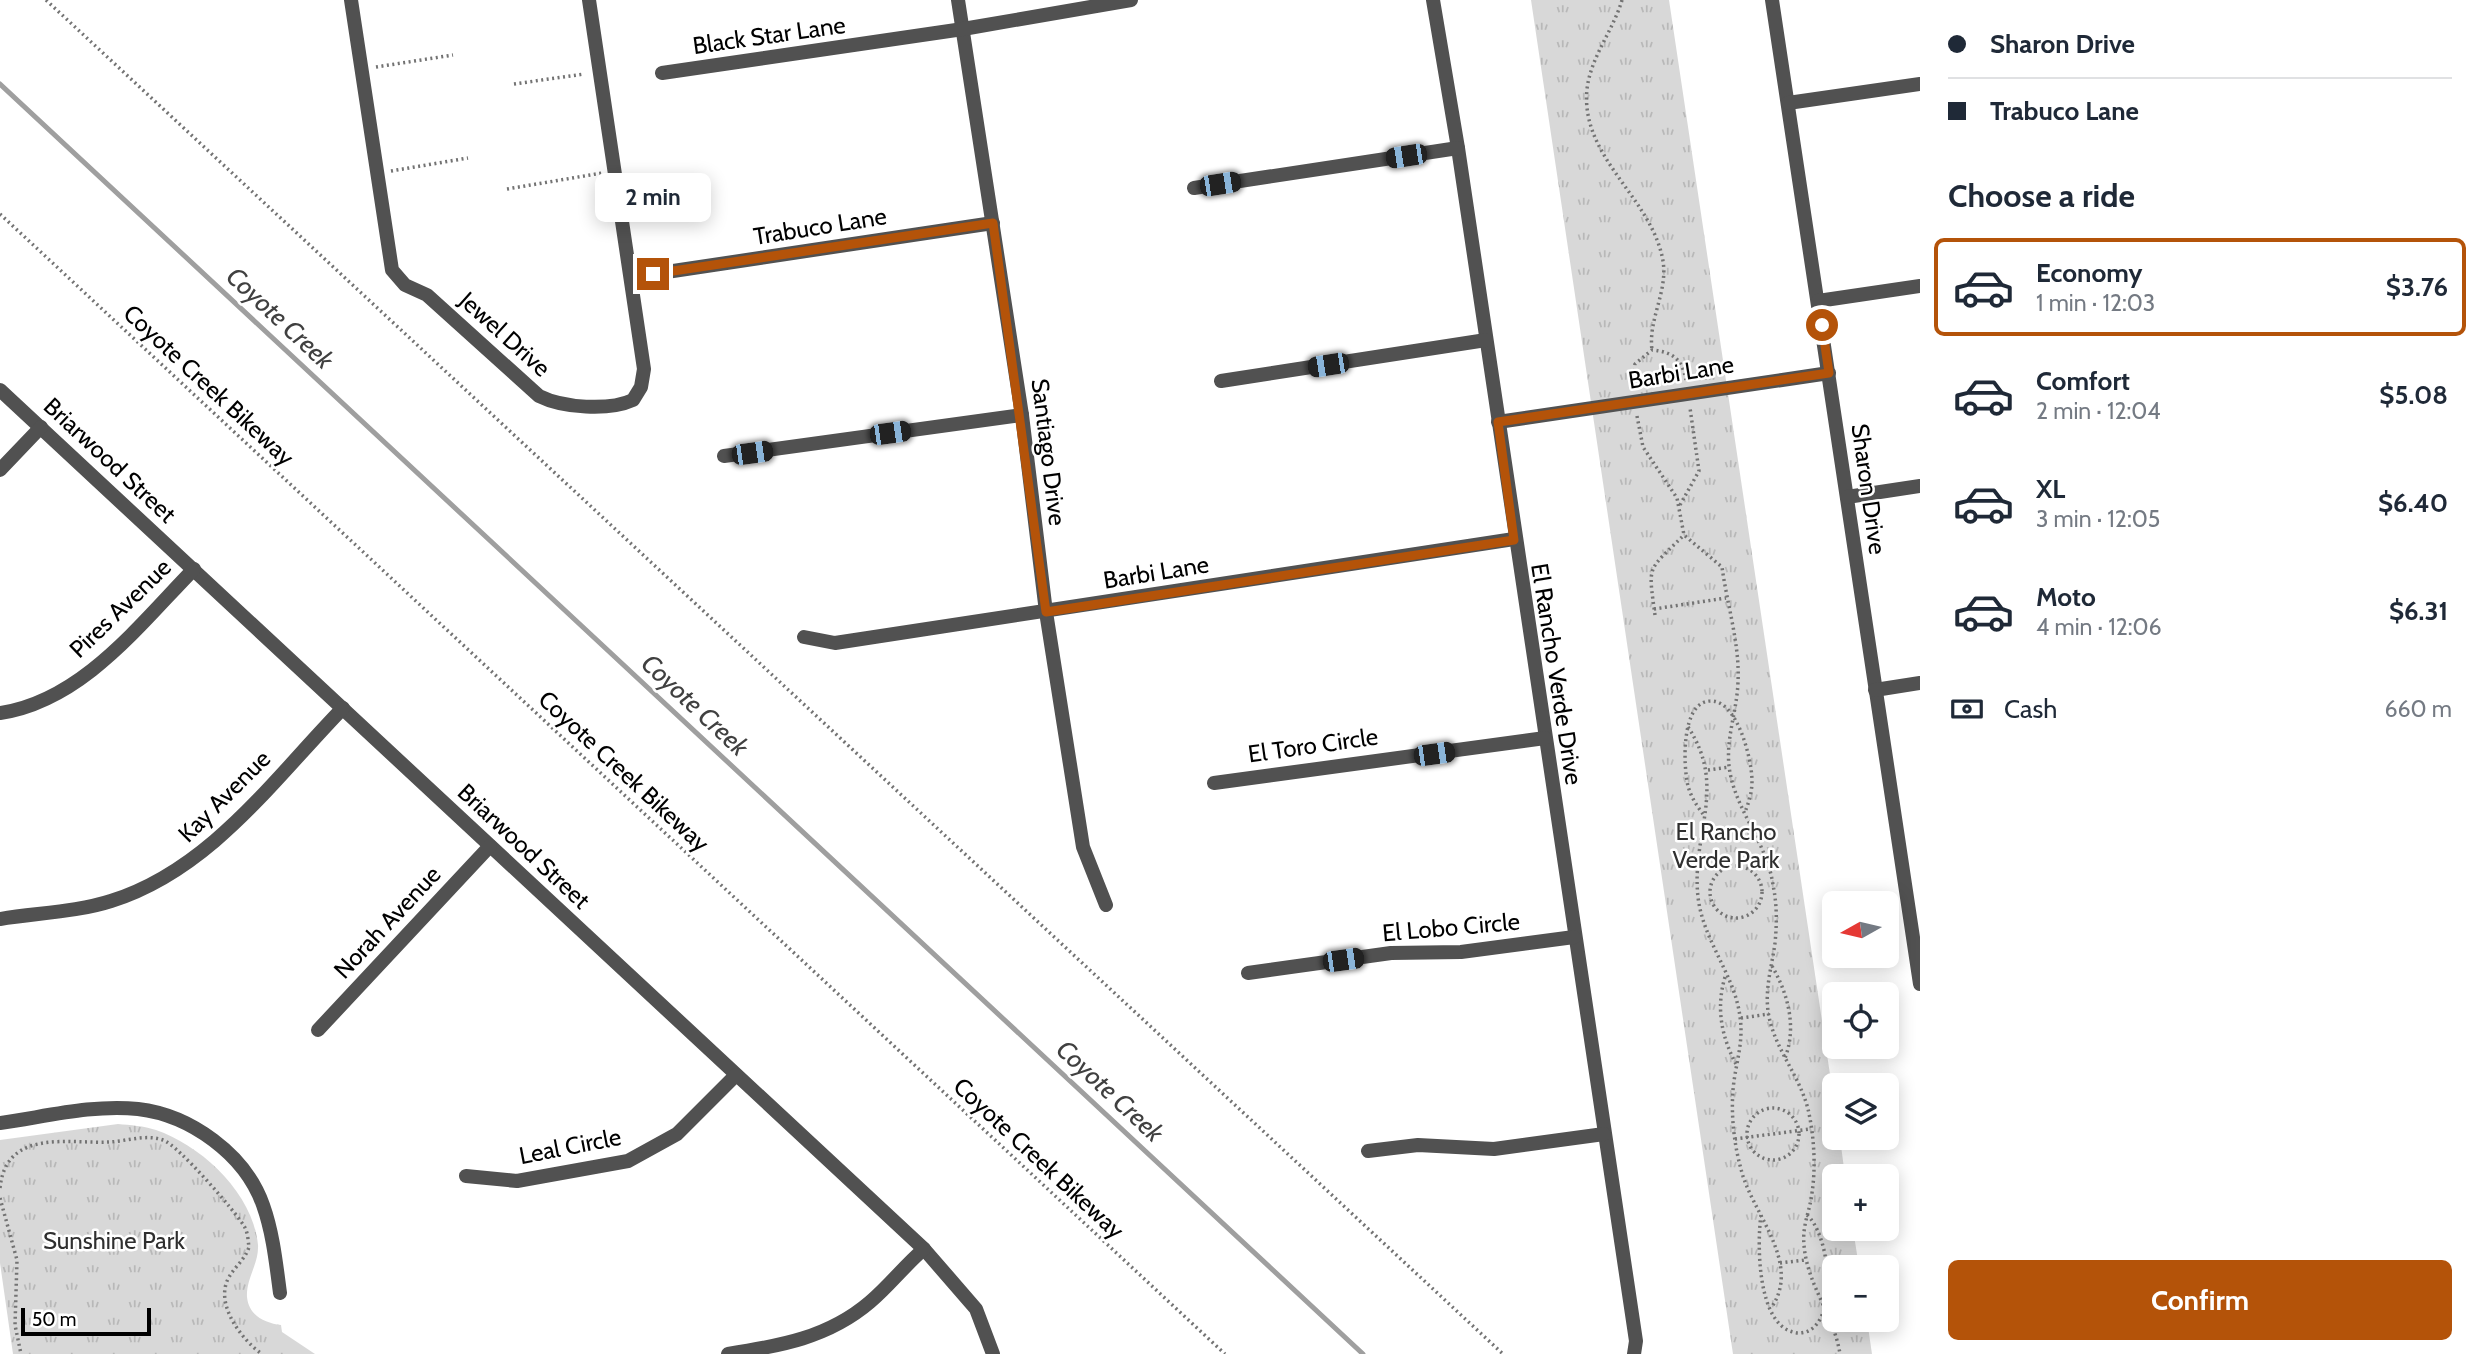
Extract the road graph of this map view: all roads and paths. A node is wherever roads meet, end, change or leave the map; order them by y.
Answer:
1 (46, 0) edge
2 (351, 0) edge
3 (589, 0) edge
4 (958, 0) edge
5 (1131, 0) edge
6 (1433, 0) edge
7 (1622, 0) edge
8 (1772, 0) edge
9 (963, 29) junction
10 (453, 55) dead end
11 (361, 69) junction
12 (600, 72) junction
13 (662, 73) dead end
14 (514, 84) dead end
15 (1920, 85) edge
16 (1788, 103) junction
17 (1458, 148) junction
18 (468, 158) dead end
19 (615, 171) junction
20 (377, 174) junction
21 (507, 188) dead end
22 (1194, 188) dead end
23 (0, 214) edge
24 (993, 223) junction
25 (653, 274) dead end
26 (1920, 286) edge
27 (1818, 301) junction
28 (1486, 340) junction
29 (1653, 350) dead end
30 (1829, 373) junction
31 (1221, 382) dead end
32 (0, 390) edge
33 (1635, 402) junction
34 (1022, 415) junction
35 (1498, 422) junction
36 (41, 427) junction
37 (724, 456) dead end
38 (0, 470) edge
39 (1920, 486) edge
40 (1847, 497) junction
41 (1684, 535) junction
42 (1514, 540) junction
43 (194, 569) junction
44 (1726, 598) junction
45 (1654, 609) junction
46 (1046, 612) junction
47 (1655, 615) dead end
48 (804, 637) dead end
49 (1920, 683) edge
50 (1875, 690) junction
51 (343, 708) junction
52 (0, 713) edge
53 (1733, 717) junction
54 (1688, 727) junction
55 (1545, 738) junction
56 (1729, 767) junction
57 (1708, 770) junction
58 (1214, 783) dead end
59 (1745, 812) junction
60 (1705, 816) junction
61 (490, 846) junction
62 (1774, 887) junction
63 (1762, 888) junction
64 (1710, 896) junction
65 (1698, 898) junction
66 (1106, 905) dead end
67 (0, 919) edge
68 (1574, 937) junction
69 (1772, 966) junction
70 (1248, 973) dead end
71 (1725, 976) junction
72 (1920, 984) edge
73 (1769, 1014) junction
74 (1741, 1018) junction
75 (318, 1030) dead end
76 (1786, 1058) junction
77 (1737, 1065) junction
78 (736, 1075) junction
79 (0, 1123) edge
80 (1811, 1129) junction
81 (1798, 1130) junction
82 (1604, 1134) junction
83 (1747, 1137) junction
84 (1735, 1139) junction
85 (1368, 1151) dead end
86 (466, 1176) dead end
87 (0, 1188) edge
88 (0, 1198) edge
89 (1806, 1214) junction
90 (1761, 1215) junction
91 (924, 1248) junction
92 (1826, 1255) edge
93 (1805, 1259) junction
94 (1779, 1263) junction
95 (280, 1293) dead end
96 (1822, 1307) joint
97 (1771, 1308) junction
98 (1835, 1332) edge
99 (792, 1349) edge
100 (21, 1354) edge
101 (262, 1354) edge
102 (728, 1354) edge
103 (993, 1354) edge
104 (1224, 1354) edge
105 (1503, 1354) edge
106 (1634, 1354) edge
107 (1840, 1354) edge

1 - 105 path
2 - 11 street, Jewel Drive
3 - 12 street, Jewel Drive
4 - 9 street, Santiago Drive
5 - 9 street, Black Star Lane
6 - 17 street, El Rancho Verde Drive
7 - 29 path
8 - 16 street, Sharon Drive
9 - 13 street, Black Star Lane
9 - 24 street, Santiago Drive
10 - 11 path
11 - 20 street, Jewel Drive
12 - 14 path
12 - 19 street, Jewel Drive
15 - 16 street
16 - 27 street, Sharon Drive
17 - 22 street
17 - 28 street, El Rancho Verde Drive
18 - 20 path
19 - 20 street, Jewel Drive
19 - 21 path
23 - 104 path, Coyote Creek Bikeway
24 - 25 street, Trabuco Lane
24 - 34 street, Santiago Drive
26 - 27 street
27 - 30 street, Sharon Drive
28 - 31 street
28 - 35 street, El Rancho Verde Drive
30 - 33 street, Barbi Lane
30 - 40 street, Sharon Drive
32 - 36 street, Briarwood Street
33 - 35 street, Barbi Lane
33 - 41 path
34 - 37 street
34 - 46 street, Santiago Drive
35 - 42 street, El Rancho Verde Drive
36 - 38 street
36 - 43 street, Briarwood Street
39 - 40 street
40 - 50 street, Sharon Drive
41 - 44 path
41 - 45 path
42 - 46 street, Barbi Lane
42 - 55 street, El Rancho Verde Drive
43 - 51 street, Briarwood Street
43 - 52 street, Pires Avenue
44 - 45 path
44 - 53 path
45 - 47 path
46 - 48 street, Barbi Lane
46 - 66 street, Santiago Drive
49 - 50 street
50 - 72 street, Sharon Drive
51 - 61 street, Briarwood Street
51 - 67 street, Kay Avenue
53 - 54 path
53 - 56 path
53 - 59 path
54 - 57 path
54 - 60 path
55 - 58 street, El Toro Circle
55 - 68 street, El Rancho Verde Drive
56 - 57 path
56 - 59 path
57 - 60 path
59 - 62 path
60 - 65 path
61 - 75 street, Norah Avenue
61 - 78 street, Briarwood Street
62 - 63 path
62 - 69 path
63 - 64 path
63 - 64 path
64 - 65 path
65 - 71 path
68 - 70 street, El Lobo Circle
68 - 82 street, El Rancho Verde Drive
69 - 73 path
69 - 76 path
71 - 74 path
71 - 77 path
73 - 74 path
73 - 76 path
74 - 77 path
76 - 80 path
77 - 84 path
78 - 86 street, Leal Circle
78 - 91 street, Briarwood Street
79 - 95 street
80 - 81 path
80 - 89 path
81 - 83 path
81 - 83 path
81 - 83 path
82 - 85 street
82 - 106 street, El Rancho Verde Drive
83 - 84 path
84 - 90 path
87 - 101 path
88 - 100 path
89 - 92 path
89 - 93 path
90 - 94 path
90 - 97 path
91 - 99 street
91 - 103 street, Briarwood Street
93 - 94 path
93 - 96 path
94 - 97 path
96 - 97 path
98 - 107 path
99 - 102 street

